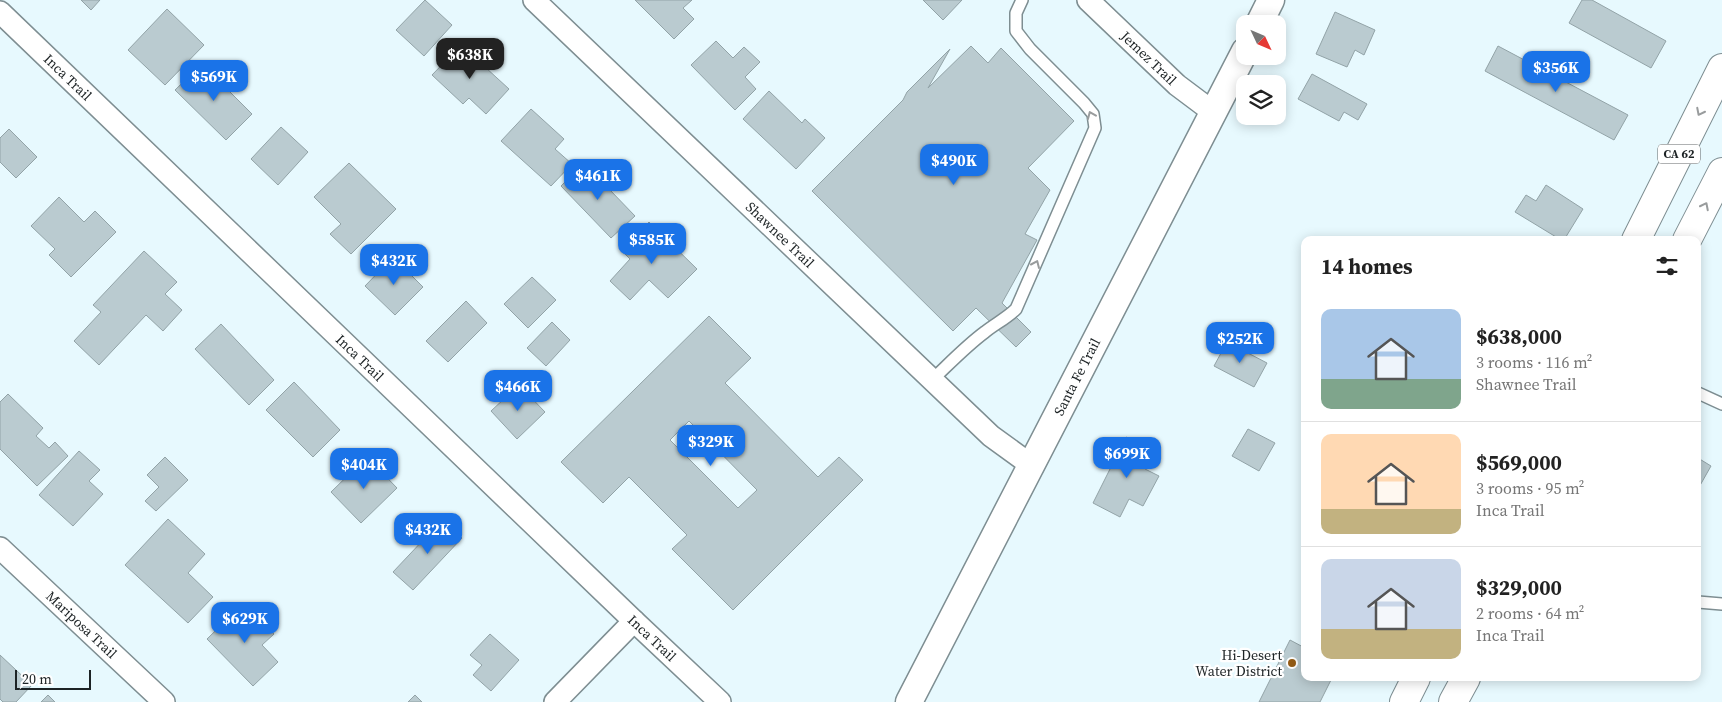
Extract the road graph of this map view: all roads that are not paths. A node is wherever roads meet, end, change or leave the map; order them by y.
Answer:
1 (534, 0) edge
2 (1022, 0) edge
3 (1088, 0) edge
4 (1271, 0) edge
5 (0, 12) edge
6 (1264, 15) edge
7 (1238, 65) edge
8 (1722, 68) edge
9 (1213, 112) junction
10 (1722, 172) edge
11 (1638, 236) edge
12 (1690, 236) edge
13 (932, 380) junction
14 (1701, 394) edge
15 (1722, 404) edge
16 (1031, 465) junction
17 (0, 548) edge
18 (1701, 602) edge
19 (1722, 604) edge
20 (634, 621) junction
21 (1414, 681) edge
22 (1464, 681) edge
23 (164, 702) edge
24 (555, 702) edge
25 (720, 702) edge
26 (910, 702) edge
27 (1404, 702) edge
28 (1453, 702) edge

1 - 13 street, Shawnee Trail
13 -> 2 lane
3 - 9 street, Jemez Trail
4 - 6 street
5 - 20 street, Inca Trail
7 - 9 street, Santa Fe Trail
8 -> 11 main road, CA 62
9 - 16 street, Santa Fe Trail
12 -> 10 main road
13 - 16 street, Shawnee Trail
14 - 15 lane
16 - 26 street, Santa Fe Trail
17 - 23 street, Mariposa Trail
18 - 19 lane
20 - 24 street
20 - 25 street, Inca Trail
21 - 27 main road
22 - 28 main road

